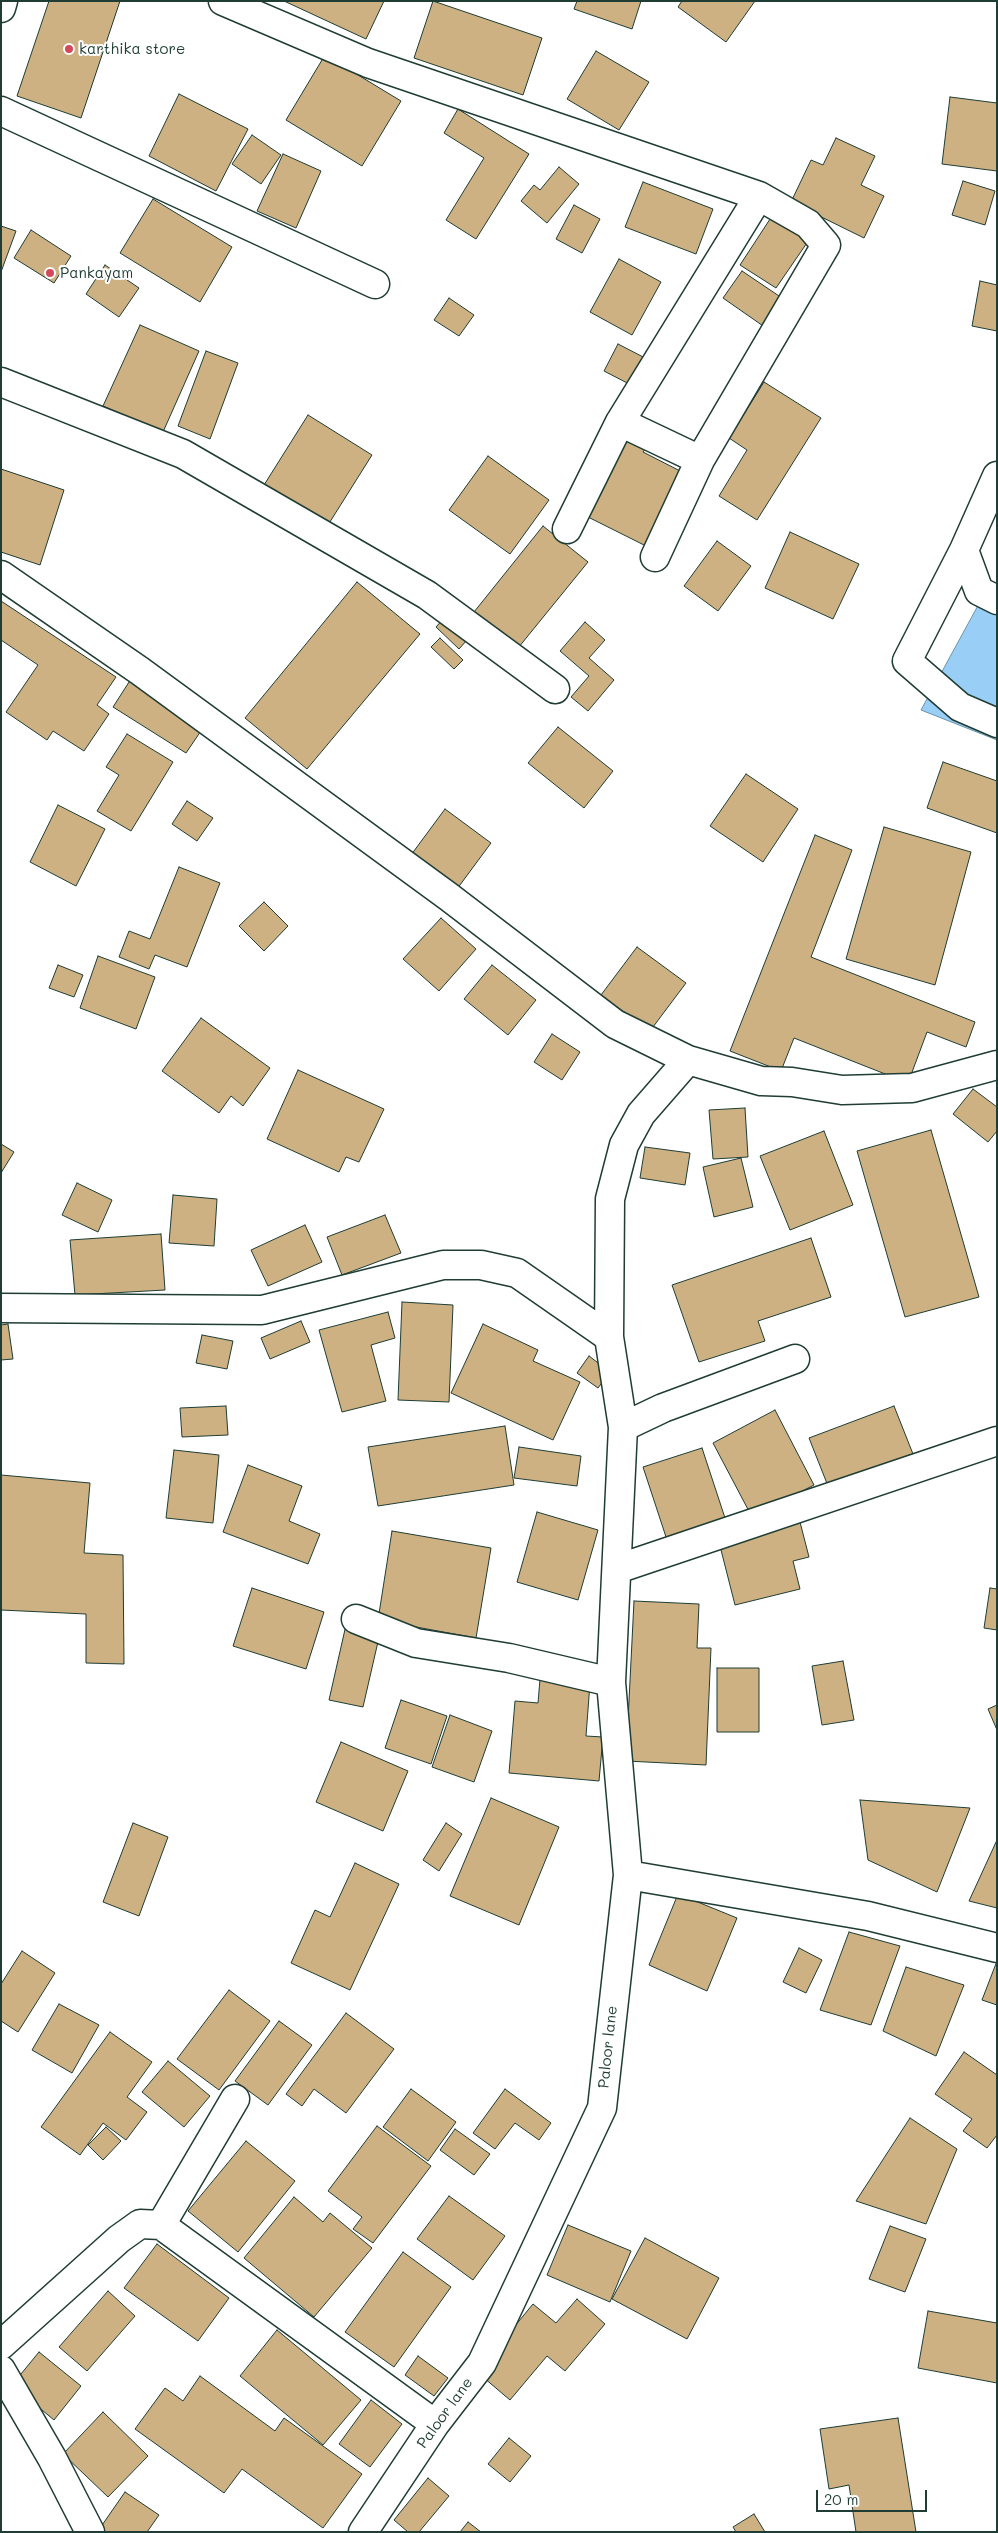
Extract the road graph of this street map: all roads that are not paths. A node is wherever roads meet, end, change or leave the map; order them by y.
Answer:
1 (3, 1) edge
2 (223, 1) edge
3 (1, 8) edge
4 (1, 111) edge
5 (759, 196) junction
6 (374, 284) dead end
7 (1, 382) edge
8 (620, 422) junction
9 (700, 460) junction
10 (997, 476) edge
11 (567, 529) dead end
12 (964, 550) junction
13 (655, 557) dead end
14 (1, 575) edge
15 (997, 600) edge
16 (555, 689) dead end
17 (997, 723) edge
18 (688, 1060) junction
19 (997, 1065) edge
20 (1, 1308) edge
21 (609, 1337) junction
22 (796, 1359) dead end
23 (623, 1427) junction
24 (997, 1441) edge
25 (617, 1569) junction
26 (356, 1619) dead end
27 (611, 1682) junction
28 (628, 1875) junction
29 (997, 1948) edge
30 (235, 2099) dead end
31 (161, 2225) junction
32 (1, 2344) edge
33 (1, 2370) edge
34 (435, 2424) junction
35 (90, 2532) edge
36 (363, 2532) edge

1 - 3 street
2 - 5 street
4 - 6 street
5 - 8 street
5 - 9 street
7 - 16 street
8 - 9 street
8 - 11 street
9 - 13 street
10 - 12 street
12 - 15 street
12 - 17 street
14 - 18 street
18 - 19 street
18 - 21 street, Paloor lane
20 - 21 street
21 - 23 street, Paloor lane
22 - 23 street
23 - 25 street, Paloor lane
24 - 25 street
25 - 27 street, Paloor lane
26 - 27 street
27 - 28 street, Paloor lane
28 - 29 street
28 - 34 street, Paloor lane
30 - 31 street
31 - 32 street
31 - 34 street
33 - 35 street
34 - 36 street, Paloor lane

